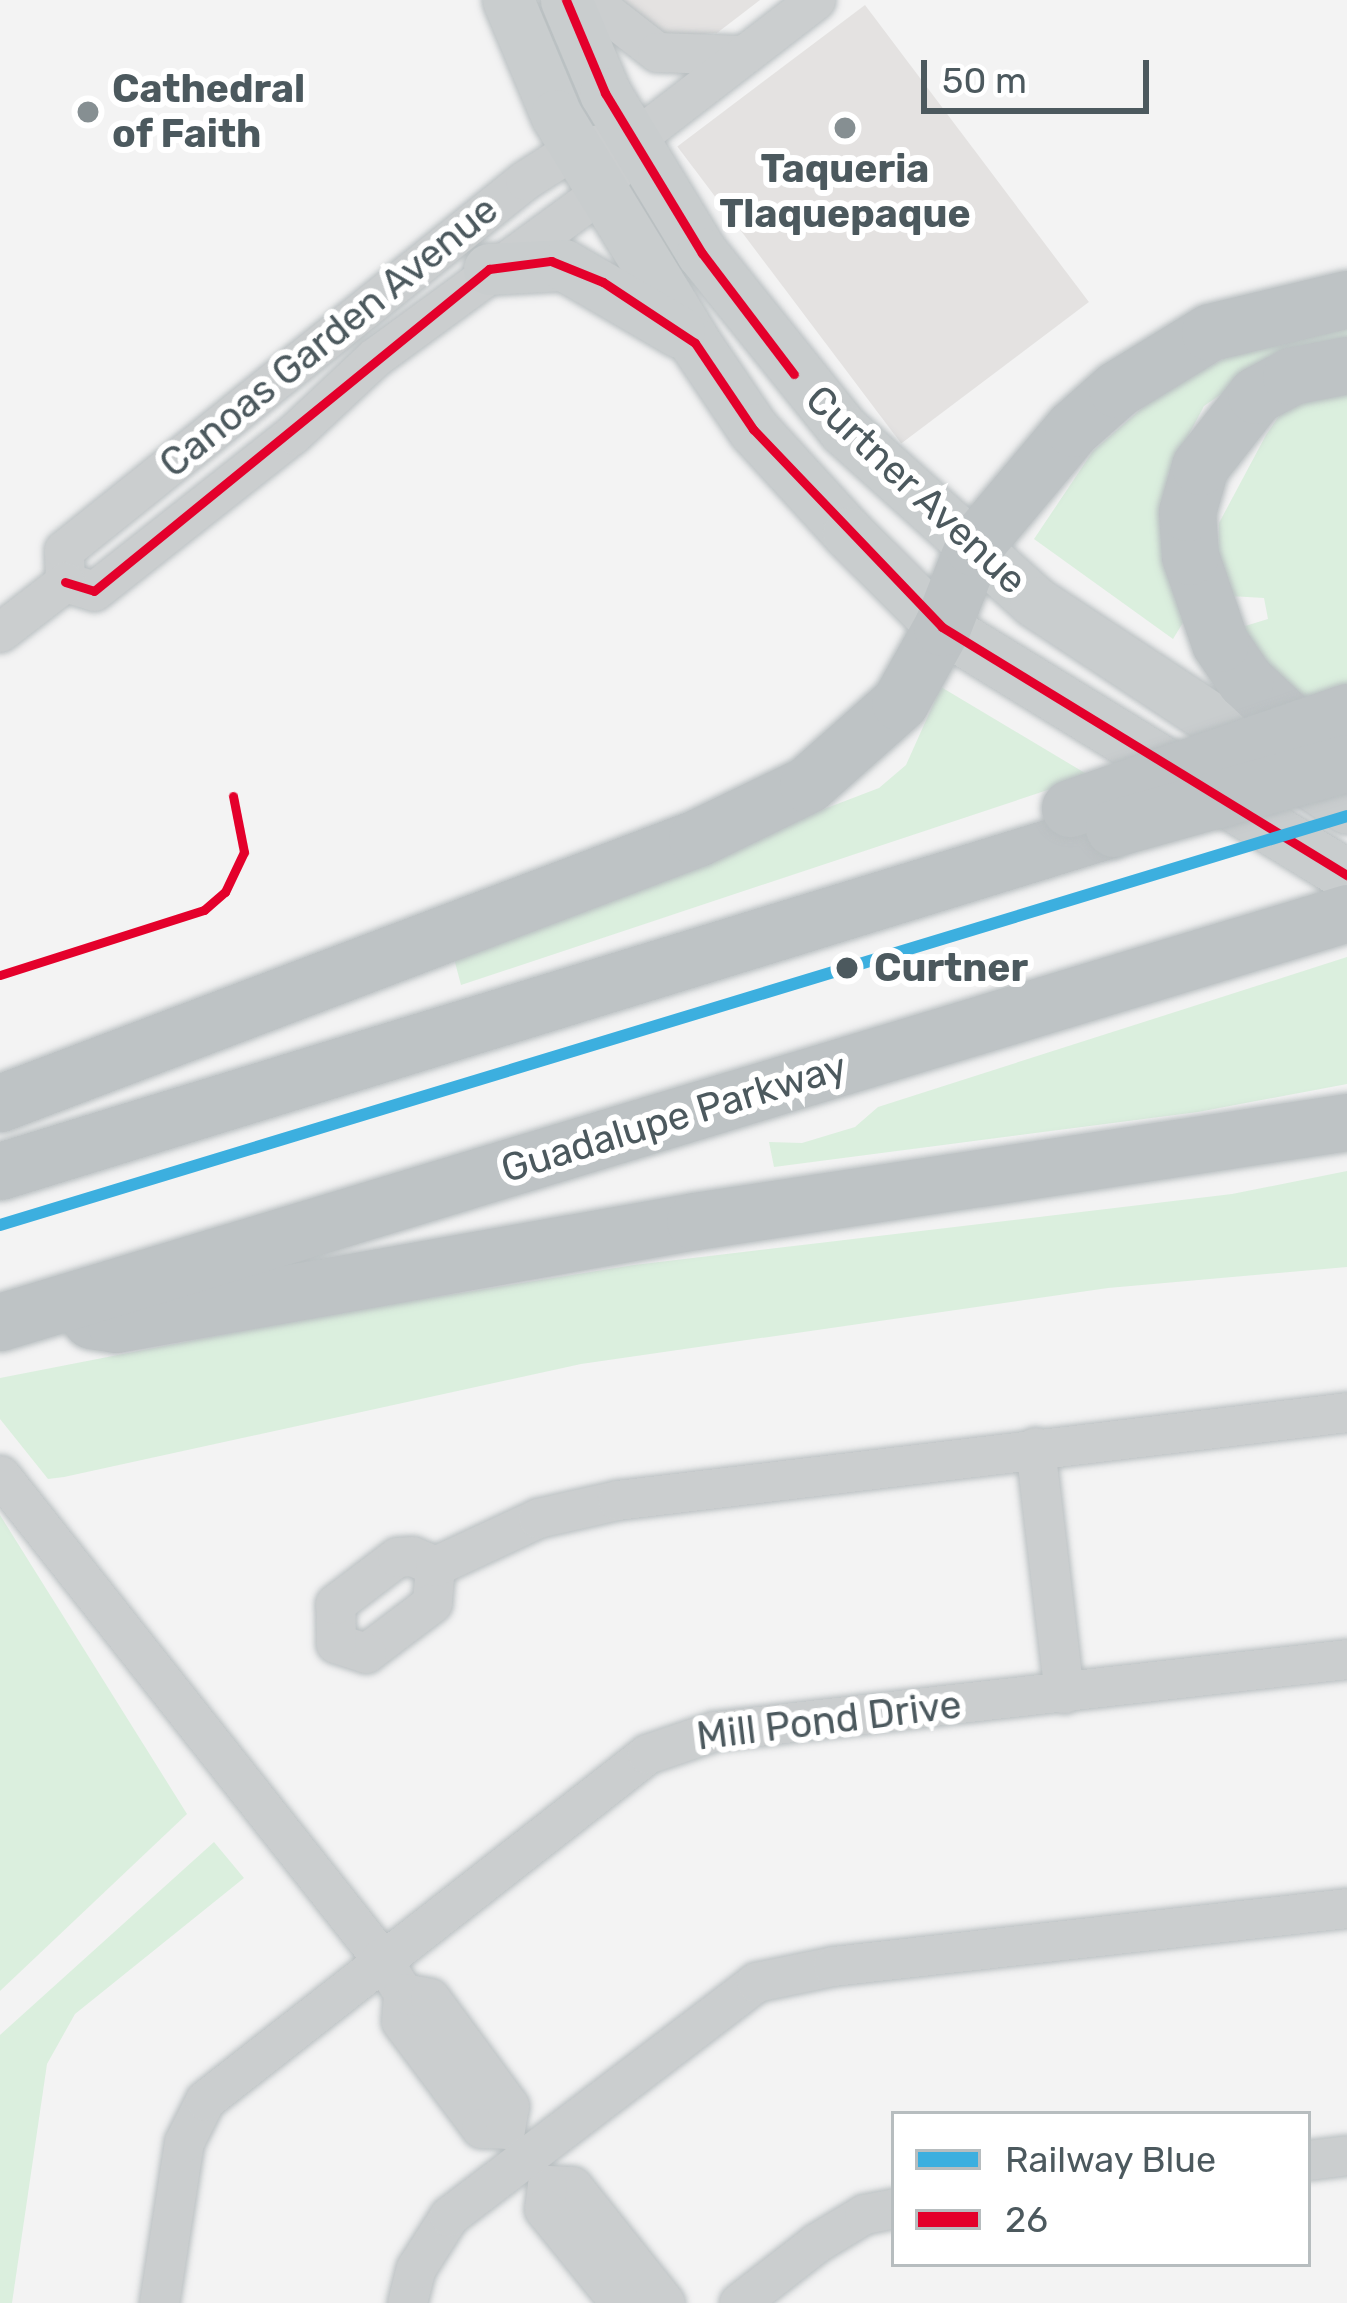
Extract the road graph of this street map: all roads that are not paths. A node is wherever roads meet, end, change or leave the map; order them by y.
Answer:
1 (508, 0) edge
2 (566, 0) edge
3 (590, 0) edge
4 (815, 0) edge
5 (743, 56) junction
6 (636, 138) junction
7 (575, 148) junction
8 (601, 192) junction
9 (489, 269) junction
10 (1347, 299) edge
11 (695, 343) junction
12 (1347, 364) edge
13 (973, 547) junction
14 (65, 582) junction
15 (943, 627) junction
16 (0, 632) edge
17 (1347, 712) edge
18 (1347, 763) edge
19 (1347, 774) edge
20 (1347, 808) edge
21 (1087, 819) junction
22 (1347, 875) edge
23 (1347, 913) edge
24 (0, 1102) edge
25 (1347, 1122) edge
26 (0, 1172) edge
27 (20, 1317) edge
28 (1347, 1412) edge
29 (1035, 1447) junction
30 (0, 1475) edge
31 (435, 1566) junction
32 (1347, 1659) edge
33 (1064, 1693) junction
34 (1347, 1908) edge
35 (380, 1958) junction
36 (1347, 2156) edge
37 (526, 2157) junction
38 (1311, 2160) edge
39 (891, 2209) edge
40 (159, 2303) edge
41 (407, 2303) edge
42 (620, 2303) edge
43 (665, 2303) edge
44 (739, 2303) edge

1 - 7 main road, Curtner Avenue
2 - 6 main road, Curtner Avenue
3 - 5 street
4 - 5 street, Canoas Garden Avenue
5 - 6 street, Canoas Garden Avenue
6 - 7 street, Canoas Garden Avenue
6 - 8 street, Canoas Garden Avenue
6 - 13 main road, Curtner Avenue
7 - 8 main road, Curtner Avenue
7 - 14 street, Canoas Garden Avenue
8 - 9 street, Canoas Garden Avenue
8 - 11 main road, Curtner Avenue
9 - 11 main road
9 - 14 street, Canoas Garden Avenue
10 - 13 highway
11 - 15 main road, Curtner Avenue
12 - 19 highway
13 - 15 highway
13 - 20 main road, Curtner Avenue
14 - 16 street, Canoas Garden Avenue
15 - 22 main road, Curtner Avenue
15 - 24 highway
17 - 21 highway, bridge
18 - 21 highway, bridge
21 - 26 highway
23 - 27 highway, Guadalupe Parkway
25 - 27 highway
28 - 29 street
29 - 31 street
29 - 33 street
30 - 35 street
31 - 31 street
32 - 33 street, Mill Pond Drive
33 - 35 street, Mill Pond Drive
34 - 37 street
35 - 37 street
35 - 40 street, Mill Pond Drive
36 - 38 street
37 - 41 street
37 - 42 street
37 - 43 street
39 - 44 street

